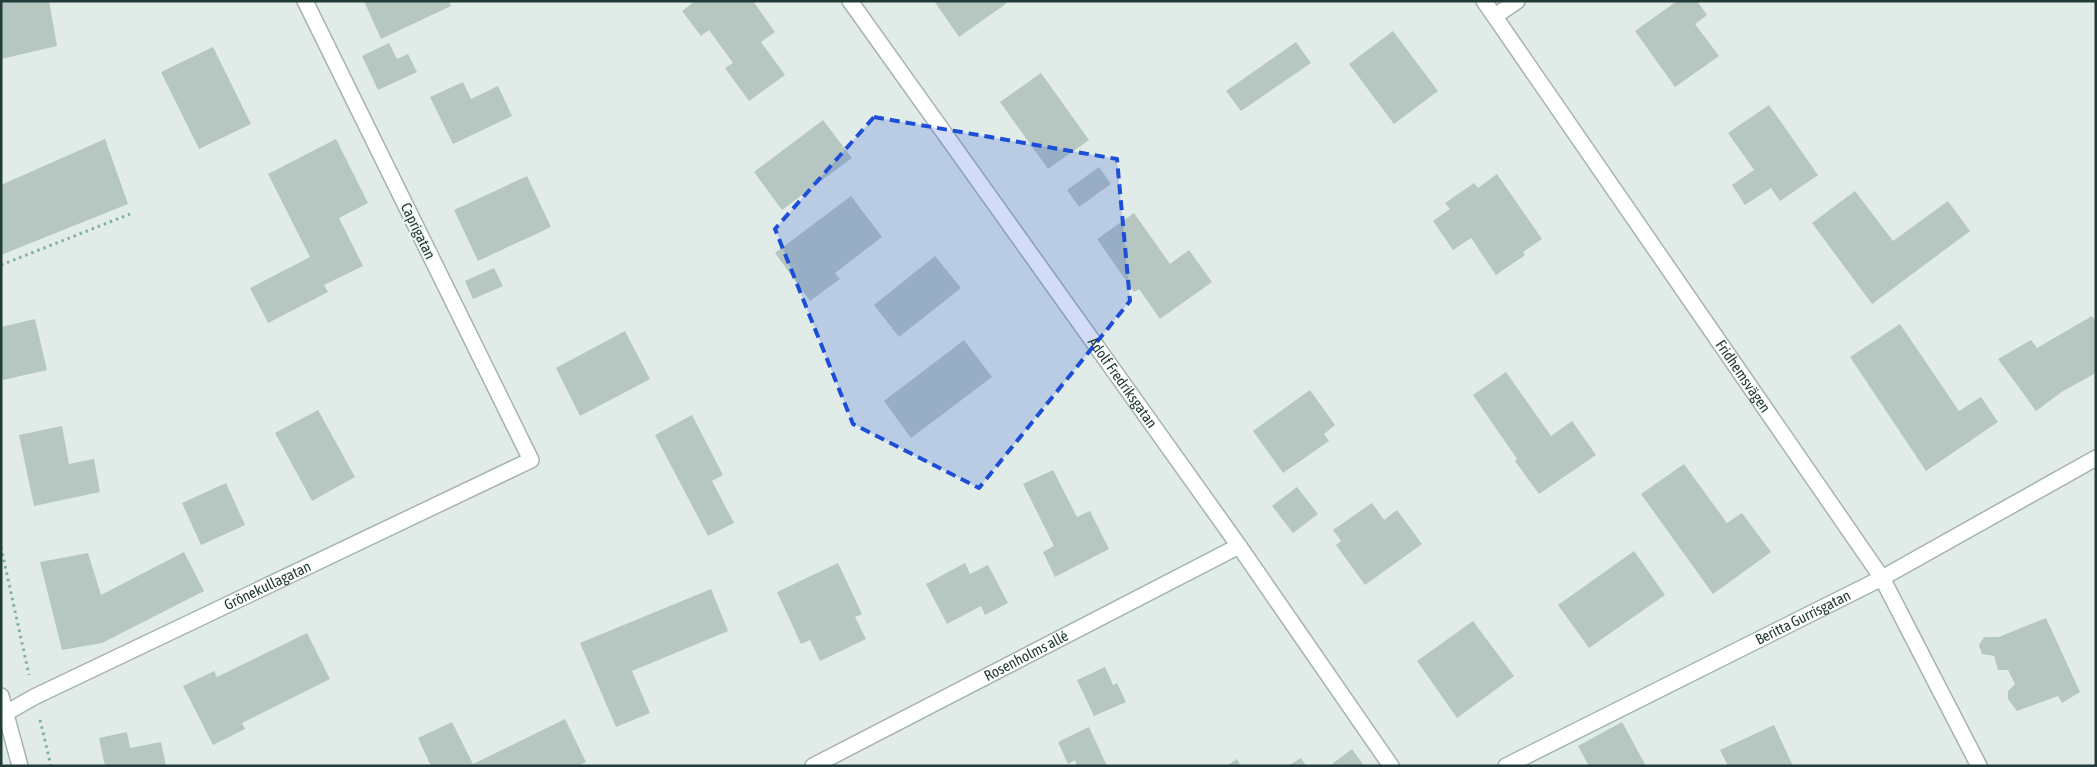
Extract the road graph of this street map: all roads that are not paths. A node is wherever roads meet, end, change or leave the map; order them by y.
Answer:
1 (305, 1) edge
2 (850, 1) edge
3 (1484, 1) edge
4 (1517, 1) edge
5 (1495, 16) junction
6 (2096, 458) edge
7 (531, 460) joint
8 (1239, 546) junction
9 (1882, 578) junction
10 (1, 696) edge
11 (6, 713) junction
12 (20, 766) edge
13 (813, 766) edge
14 (1392, 766) edge
15 (1506, 766) edge
16 (1979, 766) edge

1 - 7 street, Caprigatan
2 - 8 street, Adolf Fredriksgatan
3 - 5 street, Fridhemsvägen
4 - 5 street
5 - 9 street, Fridhemsvägen
6 - 9 street, Beritta Gurrisgatan
7 - 11 street, Grönekullagatan
8 - 13 street, Rosenholms allé
8 - 14 street, Adolf Fredriksgatan
9 - 15 street, Beritta Gurrisgatan
9 - 16 street, Fridhemsvägen
10 - 11 street
11 - 12 street

